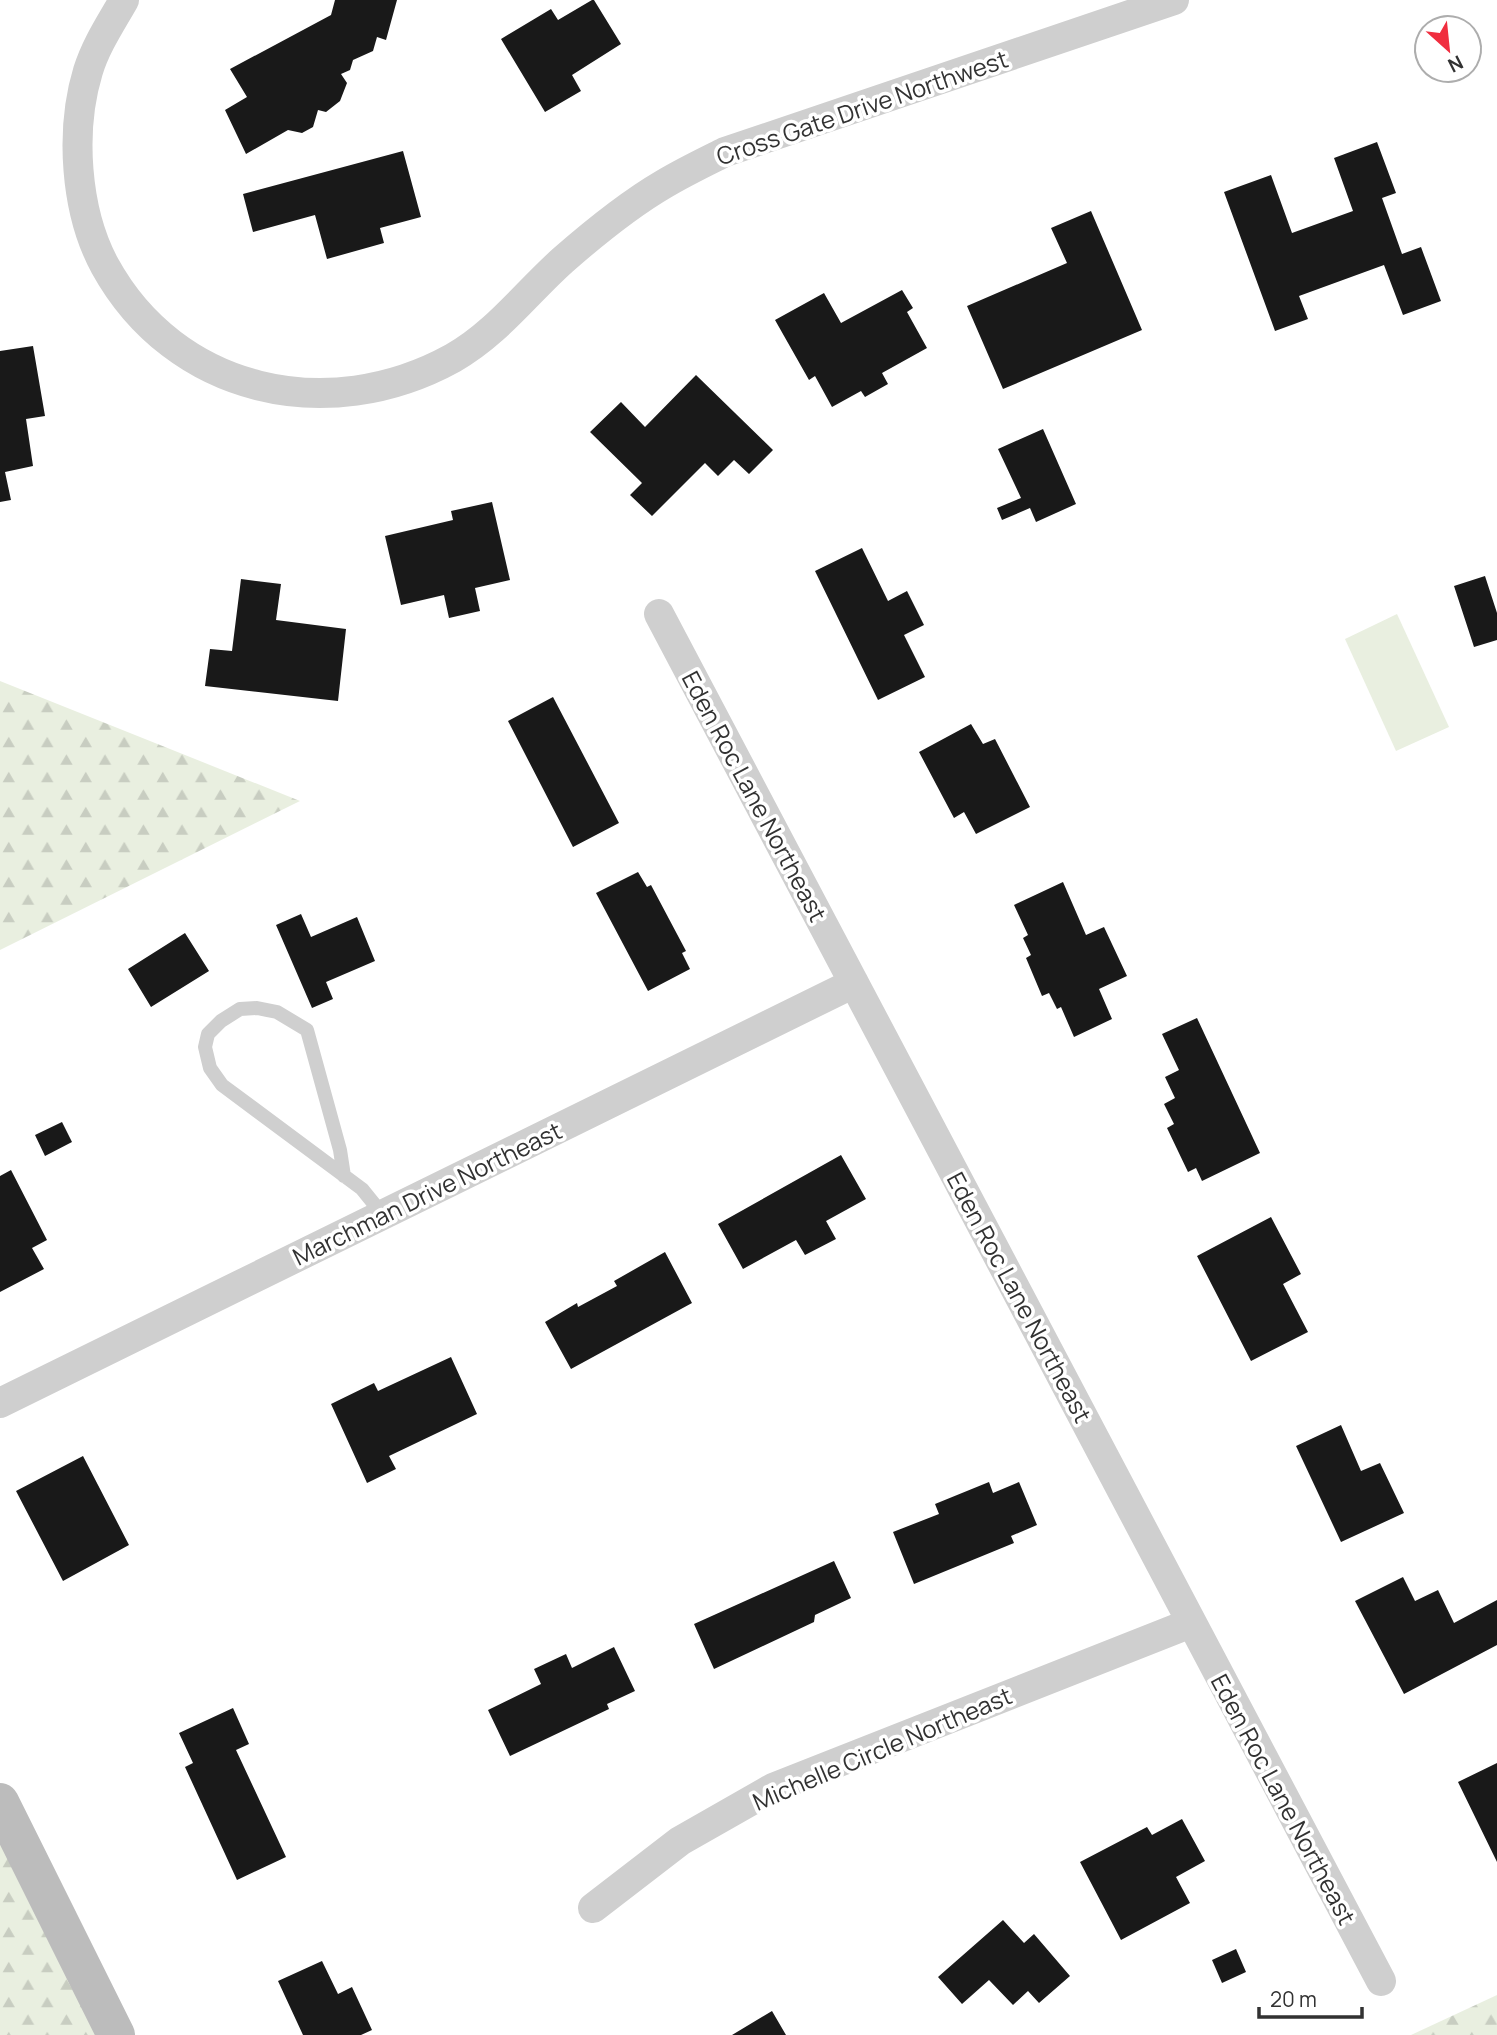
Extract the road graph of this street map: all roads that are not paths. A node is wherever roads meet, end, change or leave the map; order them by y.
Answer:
1 (124, 0) edge
2 (1174, 0) edge
3 (659, 614) dead end
4 (854, 982) junction
5 (344, 1176) junction
6 (383, 1214) junction
7 (0, 1403) edge
8 (1191, 1623) junction
9 (0, 1802) edge
10 (593, 1908) dead end
11 (1381, 1981) dead end
12 (116, 2035) edge

1 - 2 street, Cross Gate Drive Northwest
3 - 4 street, Eden Roc Lane Northeast
4 - 6 street, Marchman Drive Northeast
4 - 8 street, Eden Roc Lane Northeast
5 - 5 lane
5 - 6 lane
6 - 7 street, Marchman Drive Northeast
8 - 10 street, Michelle Circle Northeast
8 - 11 street, Eden Roc Lane Northeast
9 - 12 street

